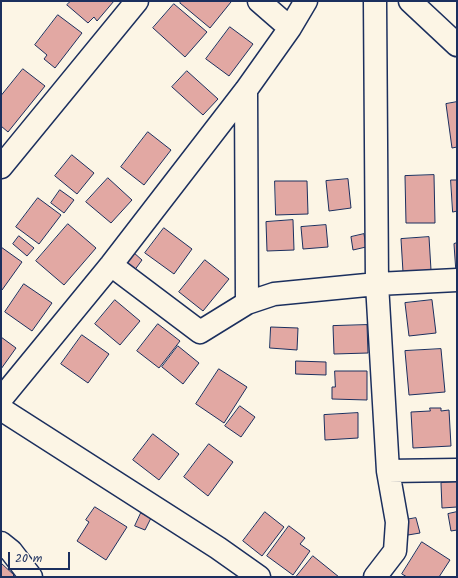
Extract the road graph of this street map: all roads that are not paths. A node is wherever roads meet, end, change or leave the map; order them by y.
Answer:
1 (137, 1) edge
2 (259, 1) edge
3 (306, 1) edge
4 (375, 1) edge
5 (410, 1) edge
6 (290, 28) junction
7 (457, 45) edge
8 (246, 90) junction
9 (1, 167) edge
10 (111, 265) junction
11 (457, 280) edge
12 (377, 284) junction
13 (247, 303) junction
14 (1, 399) edge
15 (1, 410) edge
16 (457, 470) edge
17 (388, 471) junction
18 (1, 543) edge
19 (31, 577) edge
20 (259, 577) edge
21 (375, 577) edge

1 - 9 street
2 - 6 street
3 - 6 street
4 - 12 street
5 - 7 street
6 - 8 street
8 - 10 street
8 - 13 street
10 - 13 street
10 - 14 street
11 - 12 street
12 - 13 street
12 - 17 street
15 - 20 street
16 - 17 street
17 - 21 street
18 - 19 street

